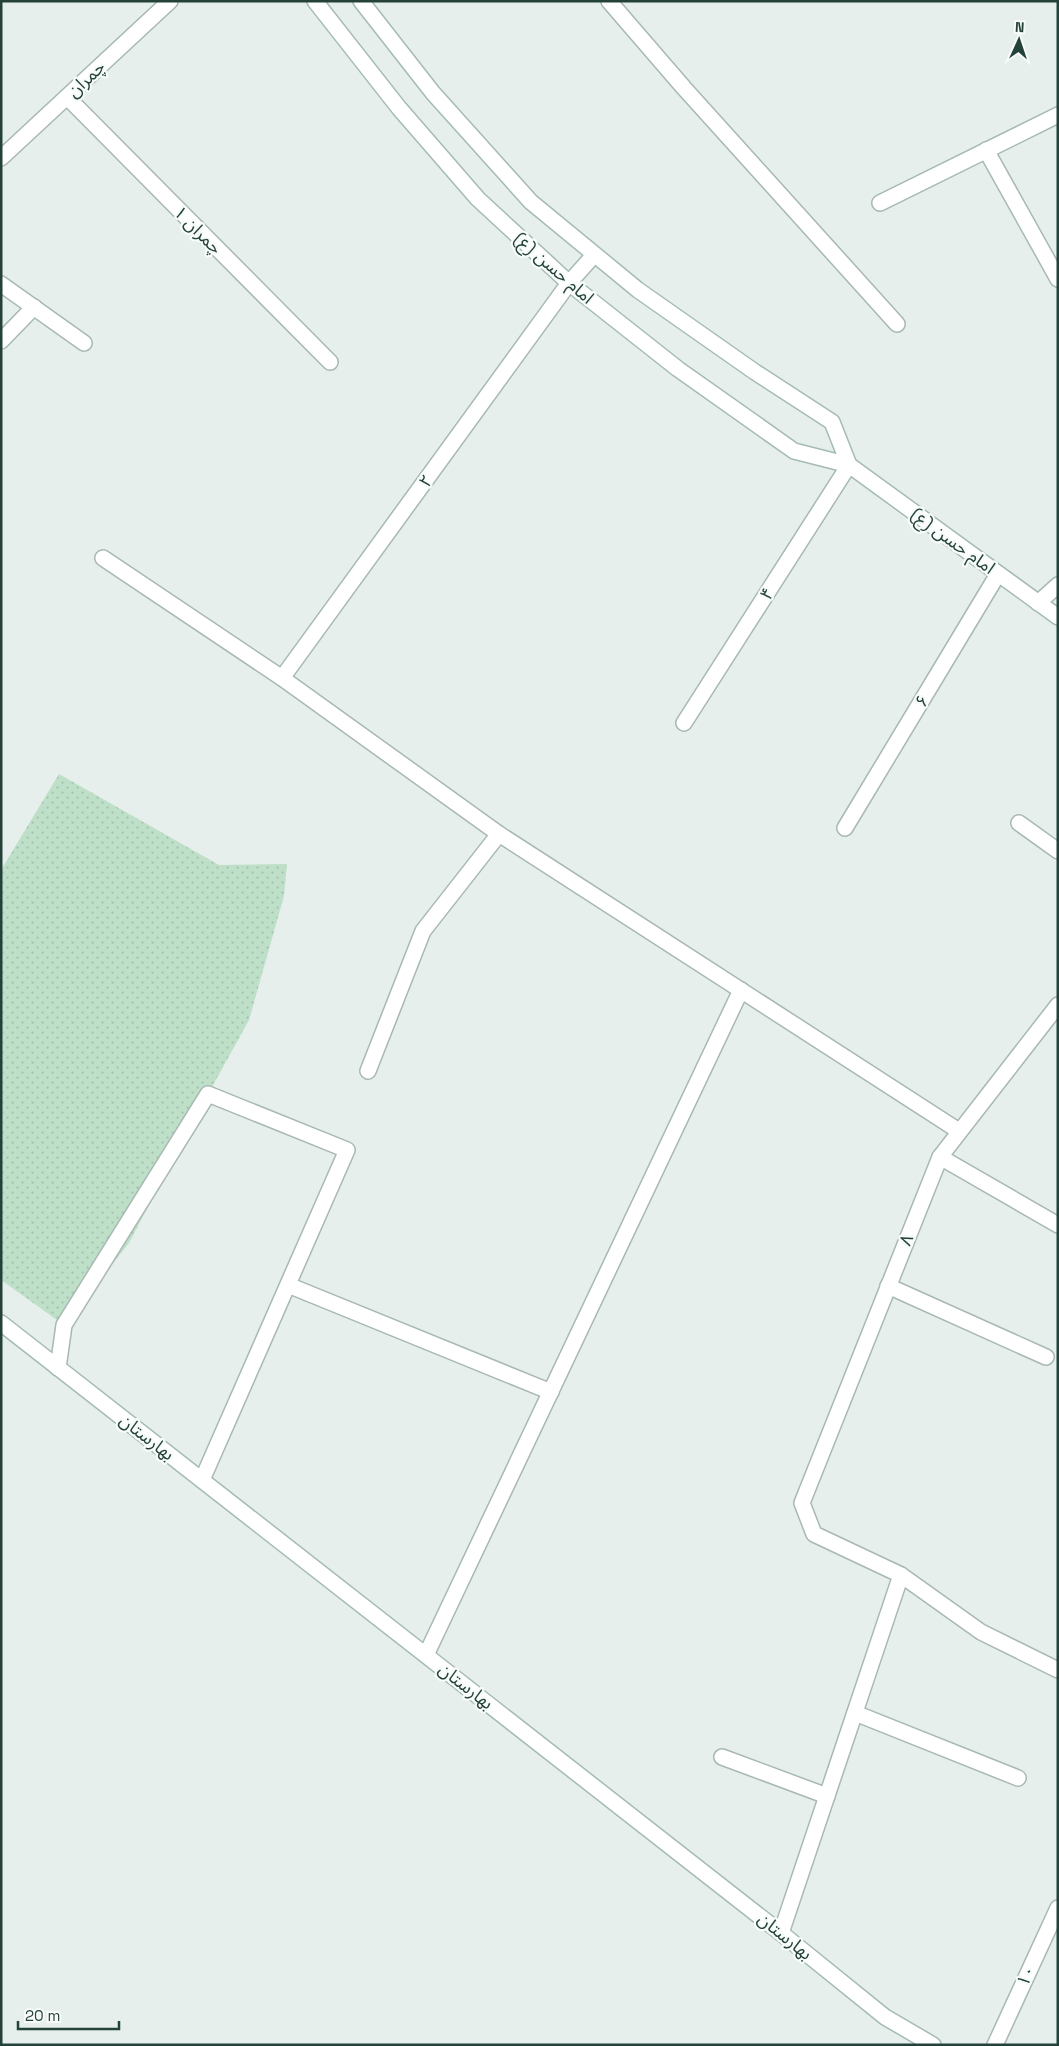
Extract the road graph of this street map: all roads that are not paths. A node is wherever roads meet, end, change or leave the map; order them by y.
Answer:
1 (170, 1) edge
2 (316, 1) edge
3 (361, 1) edge
4 (609, 1) edge
5 (67, 97) junction
6 (1058, 115) edge
7 (986, 150) junction
8 (1, 158) edge
9 (880, 203) dead end
10 (594, 256) junction
11 (1058, 279) edge
12 (569, 283) junction
13 (1, 284) edge
14 (34, 308) junction
15 (897, 324) dead end
16 (1, 341) edge
17 (84, 343) dead end
18 (330, 362) dead end
19 (849, 465) junction
20 (103, 558) dead end
21 (998, 574) junction
22 (1058, 585) edge
23 (1038, 603) junction
24 (1058, 617) edge
25 (282, 678) junction
26 (684, 723) dead end
27 (1019, 823) dead end
28 (845, 828) dead end
29 (499, 834) junction
30 (1058, 851) edge
31 (741, 990) junction
32 (1058, 1005) edge
33 (368, 1070) dead end
34 (959, 1131) junction
35 (940, 1157) junction
36 (1058, 1225) edge
37 (288, 1285) junction
38 (888, 1286) junction
39 (1, 1323) edge
40 (1046, 1357) dead end
41 (58, 1368) junction
42 (551, 1392) junction
43 (202, 1480) junction
44 (902, 1575) junction
45 (426, 1655) junction
46 (1058, 1670) edge
47 (855, 1712) junction
48 (722, 1757) dead end
49 (1018, 1778) dead end
50 (827, 1796) junction
51 (1058, 1908) edge
52 (781, 1933) junction
53 (933, 2045) edge
54 (995, 2045) edge

1 - 5 street, چمران
2 - 12 street, امام حسن (ع)
3 - 10 street, امام حسن (ع)
4 - 15 street
5 - 8 street, چمران
5 - 18 street, چمران ۱
6 - 7 street
7 - 9 street
7 - 11 street
10 - 12 street, ۲
10 - 19 street, امام حسن (ع)
12 - 19 street, امام حسن (ع)
12 - 25 street, ۲
13 - 14 street
14 - 16 street
14 - 17 street
19 - 21 street, امام حسن (ع)
19 - 26 street, ۴
20 - 25 street
21 - 23 street, امام حسن (ع)
21 - 28 street, ۶
22 - 23 street
23 - 24 street, امام حسن (ع)
25 - 29 street
27 - 30 street
29 - 31 street
29 - 33 street
31 - 34 street
31 - 42 street
32 - 34 street, ۸
34 - 35 street, ۸
35 - 36 street
35 - 38 street, ۸
37 - 41 street
37 - 42 street
37 - 43 street
38 - 40 street
38 - 44 street, ۸
39 - 41 street, بهارستان
41 - 43 street, بهارستان
42 - 45 street
43 - 45 street, بهارستان
44 - 46 street
44 - 47 street
45 - 52 street, بهارستان
47 - 49 street
47 - 50 street
48 - 50 street
50 - 52 street
51 - 54 street, ۱۰
52 - 53 street, بهارستان

